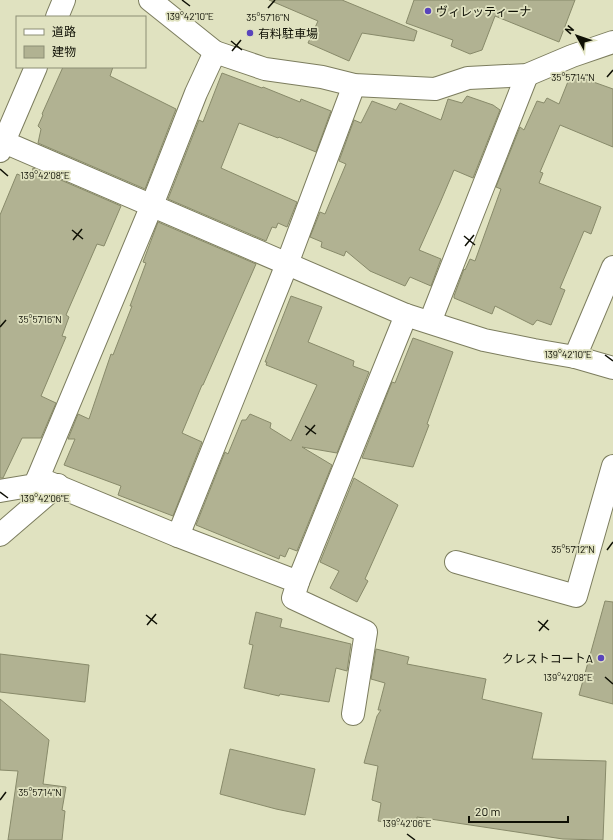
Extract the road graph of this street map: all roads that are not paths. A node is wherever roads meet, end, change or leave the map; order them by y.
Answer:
1 (64, 0) edge
2 (150, 0) edge
3 (57, 16) edge
4 (613, 42) edge
5 (215, 52) junction
6 (36, 68) edge
7 (526, 76) junction
8 (354, 85) junction
9 (2, 146) edge
10 (152, 205) junction
11 (286, 264) junction
12 (613, 267) edge
13 (406, 315) junction
14 (430, 322) junction
15 (575, 357) junction
16 (613, 368) edge
17 (613, 466) edge
18 (38, 478) junction
19 (58, 486) junction
20 (0, 491) edge
21 (0, 535) edge
22 (178, 536) junction
23 (456, 562) dead end
24 (298, 582) junction
25 (354, 714) dead end

1 - 3 street
2 - 5 street
4 - 7 street
5 - 8 street
5 - 10 street
6 - 9 street
7 - 8 street
7 - 14 street
8 - 11 street
9 - 10 street
10 - 11 street
10 - 18 street
11 - 13 street
11 - 22 street
12 - 15 street
13 - 14 street
13 - 24 street
14 - 15 street
15 - 16 street
17 - 23 street
18 - 19 street
18 - 20 street
19 - 21 street
19 - 22 street
22 - 24 street
24 - 25 street

